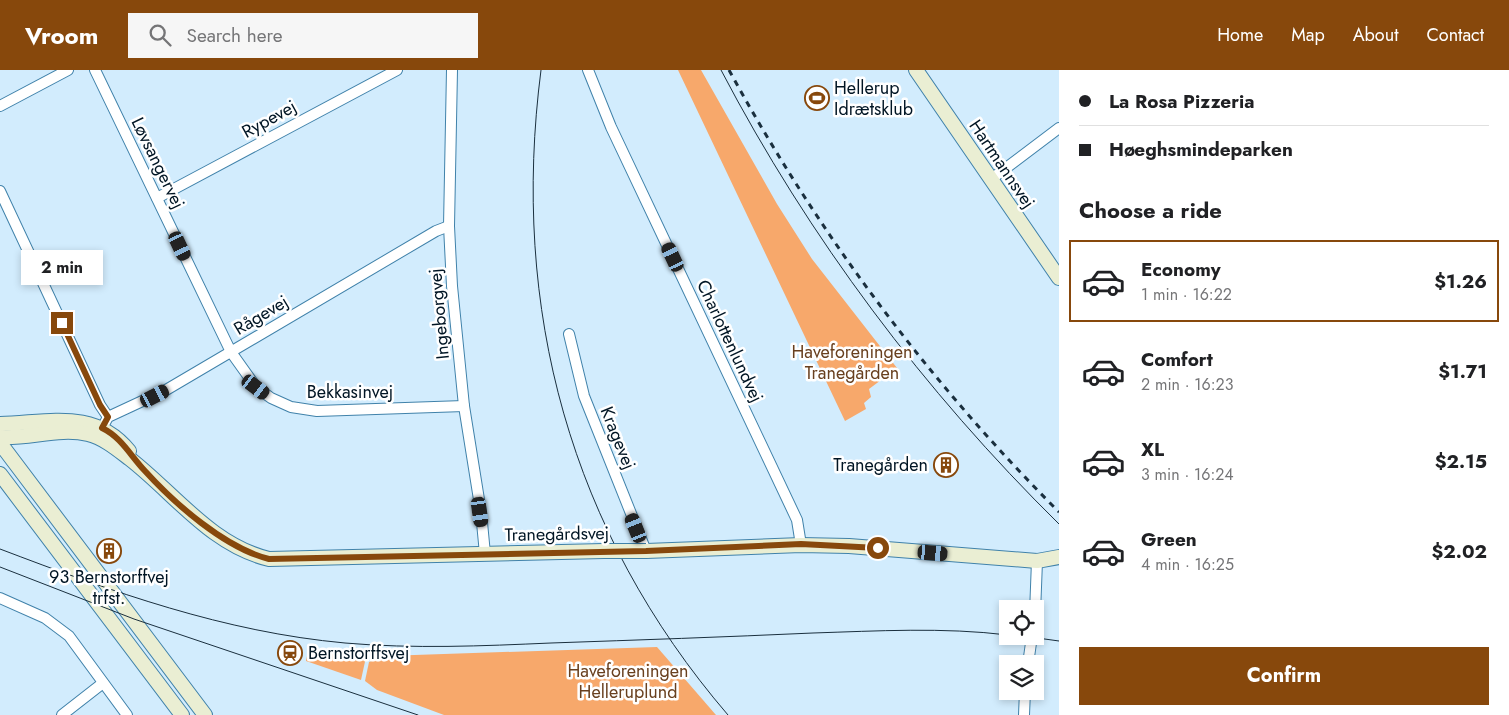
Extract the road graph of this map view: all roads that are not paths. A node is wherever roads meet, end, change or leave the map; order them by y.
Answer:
1 (68, 70) edge
2 (95, 70) edge
3 (397, 70) edge
4 (452, 70) edge
5 (588, 70) edge
6 (916, 70) edge
7 (0, 106) edge
8 (1059, 128) edge
9 (990, 180) junction
10 (0, 191) edge
11 (157, 198) junction
12 (449, 226) junction
13 (1059, 278) edge
14 (569, 334) dead end
15 (231, 352) junction
16 (464, 406) junction
17 (0, 424) edge
18 (102, 427) junction
19 (0, 437) edge
20 (0, 444) edge
21 (0, 474) edge
22 (801, 544) junction
23 (646, 551) junction
24 (485, 554) junction
25 (1059, 557) edge
26 (1037, 561) junction
27 (0, 598) edge
28 (1036, 600) edge
29 (103, 683) junction
30 (1024, 700) edge
31 (62, 715) edge
32 (127, 715) edge
33 (182, 715) edge
34 (205, 715) edge
35 (1024, 715) edge

1 - 7 street
2 - 11 street, Løvsangervej
3 - 11 street, Rypevej
4 - 12 street, Ingeborgvej
5 - 22 street, Charlottenlundvej
6 - 9 street, Hartmannsvej
8 - 9 street
9 - 13 street, Hartmannsvej
10 - 18 street
11 - 15 street, Løvsangervej
12 - 15 street, Rågevej
12 - 16 street, Ingeborgvej
14 - 23 street, Kragevej
15 - 16 street, Bekkasinvej
15 - 18 street, Rågevej
16 - 24 street, Ingeborgvej
17 - 18 street, Tranegårdsvej
18 - 19 street, Tranegårdsvej
18 - 24 street, Tranegårdsvej
20 - 34 street
21 - 33 street
22 - 23 street, Tranegårdsvej
22 - 26 street, Tranegårdsvej
23 - 24 street, Tranegårdsvej, bridge
25 - 26 street, Tranegårdsvej
26 - 28 street
27 - 29 street
29 - 31 street
29 - 32 street
30 - 35 street

